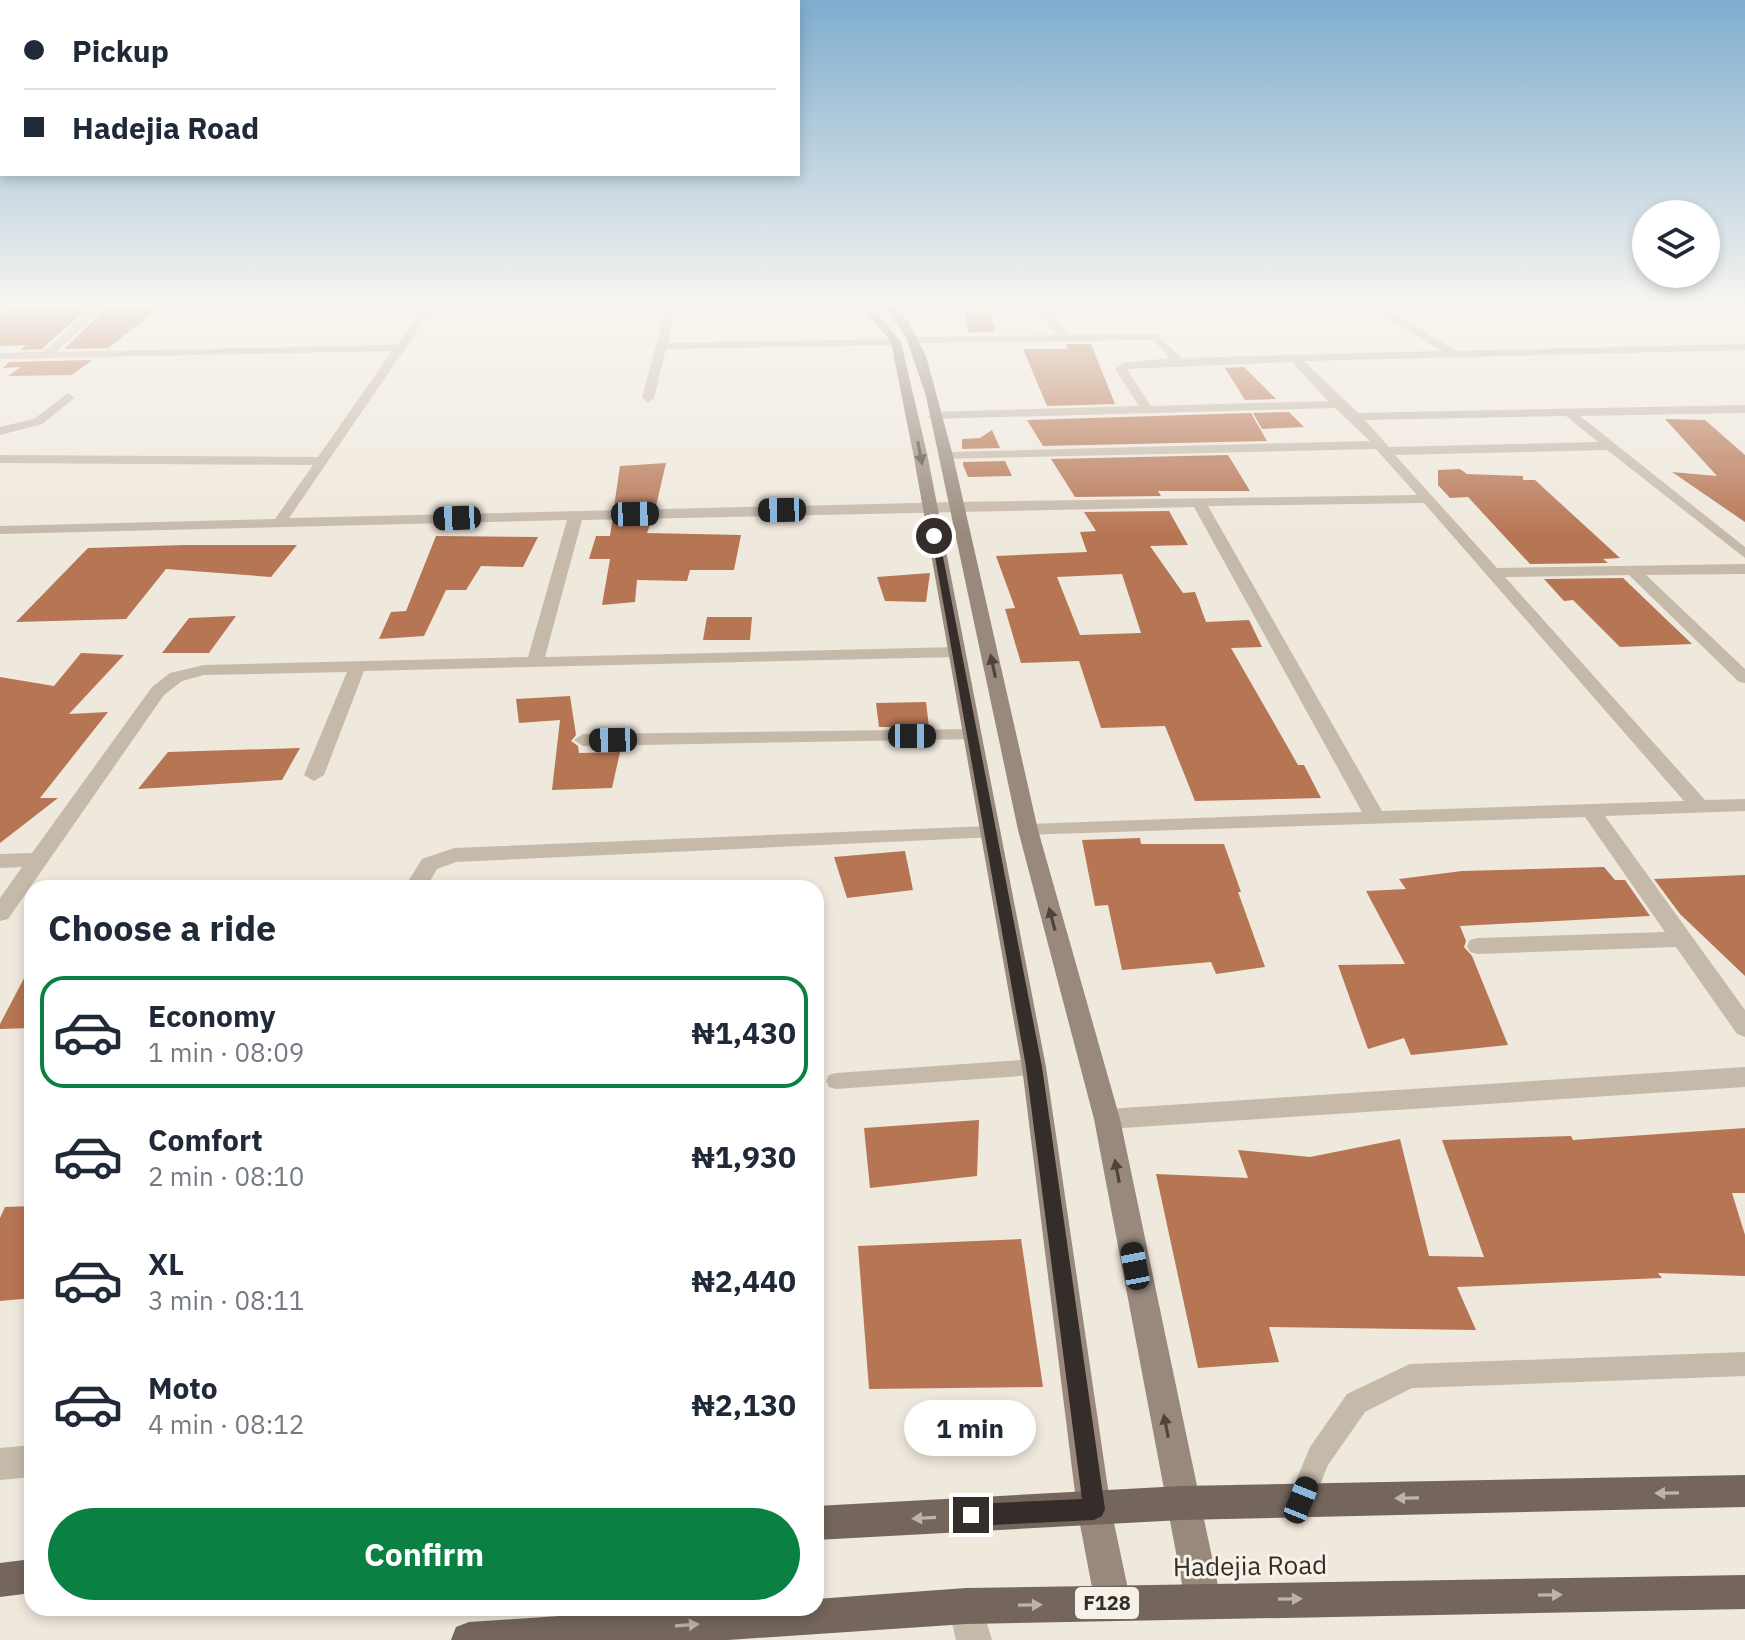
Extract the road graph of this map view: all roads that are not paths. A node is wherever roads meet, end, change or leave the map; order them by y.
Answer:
1 (377, 382) edge
2 (652, 382) edge
3 (912, 382) edge
4 (927, 382) edge
5 (1129, 382) edge
6 (1317, 382) edge
7 (68, 397) dead end
8 (648, 398) dead end
9 (1338, 404) junction
10 (1147, 409) junction
11 (1745, 409) edge
12 (1571, 415) junction
13 (934, 416) junction
14 (1355, 417) junction
15 (0, 431) edge
16 (1611, 446) junction
17 (1382, 448) junction
18 (947, 456) junction
19 (0, 459) edge
20 (322, 461) junction
21 (1427, 499) junction
22 (1199, 503) junction
23 (957, 506) junction
24 (929, 507) junction
25 (576, 515) junction
26 (279, 523) junction
27 (0, 530) edge
28 (1745, 554) edge
29 (1745, 569) edge
30 (1634, 572) junction
31 (1493, 573) junction
32 (957, 652) junction
33 (535, 662) junction
34 (358, 666) junction
35 (1745, 678) edge
36 (972, 735) junction
37 (583, 740) dead end
38 (314, 775) dead end
39 (1745, 805) edge
40 (1699, 806) junction
41 (1591, 811) junction
42 (1376, 819) junction
43 (1028, 830) junction
44 (989, 832) junction
45 (38, 860) junction
46 (0, 861) edge
47 (420, 880) edge
48 (0, 914) edge
49 (1681, 939) junction
50 (1478, 946) dead end
51 (1745, 1028) edge
52 (1034, 1067) junction
53 (1745, 1077) edge
54 (836, 1081) dead end
55 (1107, 1119) junction
56 (1745, 1364) edge
57 (24, 1462) edge
58 (0, 1464) edge
59 (1745, 1491) edge
60 (1301, 1500) junction
61 (1181, 1503) junction
62 (1094, 1509) junction
63 (824, 1523) edge
64 (24, 1577) edge
65 (0, 1580) edge
66 (1745, 1592) edge
67 (1203, 1600) junction
68 (1113, 1603) junction
69 (966, 1606) junction
70 (820, 1616) edge
71 (824, 1616) edge
72 (469, 1640) edge
73 (974, 1640) edge

1 - 20 street
2 - 8 street
3 -> 24 street
4 - 13 street
5 - 10 street
6 - 9 street
7 - 15 street
9 - 10 street
9 - 14 street
10 - 13 street
11 - 12 street
12 - 14 street
12 - 16 street
13 - 18 street
14 - 17 street
16 - 17 street
16 - 28 street
17 - 18 street
17 - 21 street
18 - 23 street
19 - 20 street
20 - 26 street
21 - 22 street
21 - 31 street
22 - 23 street
22 - 42 street
23 - 24 street
43 -> 23 street
24 - 25 street
24 - 32 street
25 - 26 street
25 - 33 street
26 - 27 street
29 - 30 street
30 - 31 street
30 - 35 street
31 - 40 street
32 - 33 street
32 - 36 street
33 - 34 street
34 - 38 street
34 - 45 street
36 - 37 street
36 - 44 street
39 - 40 street
40 - 41 street
41 - 42 street
41 - 49 street
42 - 43 street
55 -> 43 street
44 - 47 street
44 - 52 street
45 - 46 street
45 - 48 street
49 - 50 street
49 - 51 street
52 - 54 lane
52 - 62 street
53 - 55 street
61 -> 55 street
56 - 60 lane
57 - 58 street
59 -> 60 main road
60 - 61 main road
61 - 62 main road
61 - 67 street
62 -> 63 main road
62 - 68 street
64 - 65 main road
67 -> 66 main road, Hadejia Road / F128
67 - 68 main road, Hadejia Road / F128
69 -> 68 main road, Hadejia Road / F128
71 -> 69 main road, Hadejia Road / F128
69 - 73 street
72 -> 70 main road, Hadejia Road / F128

